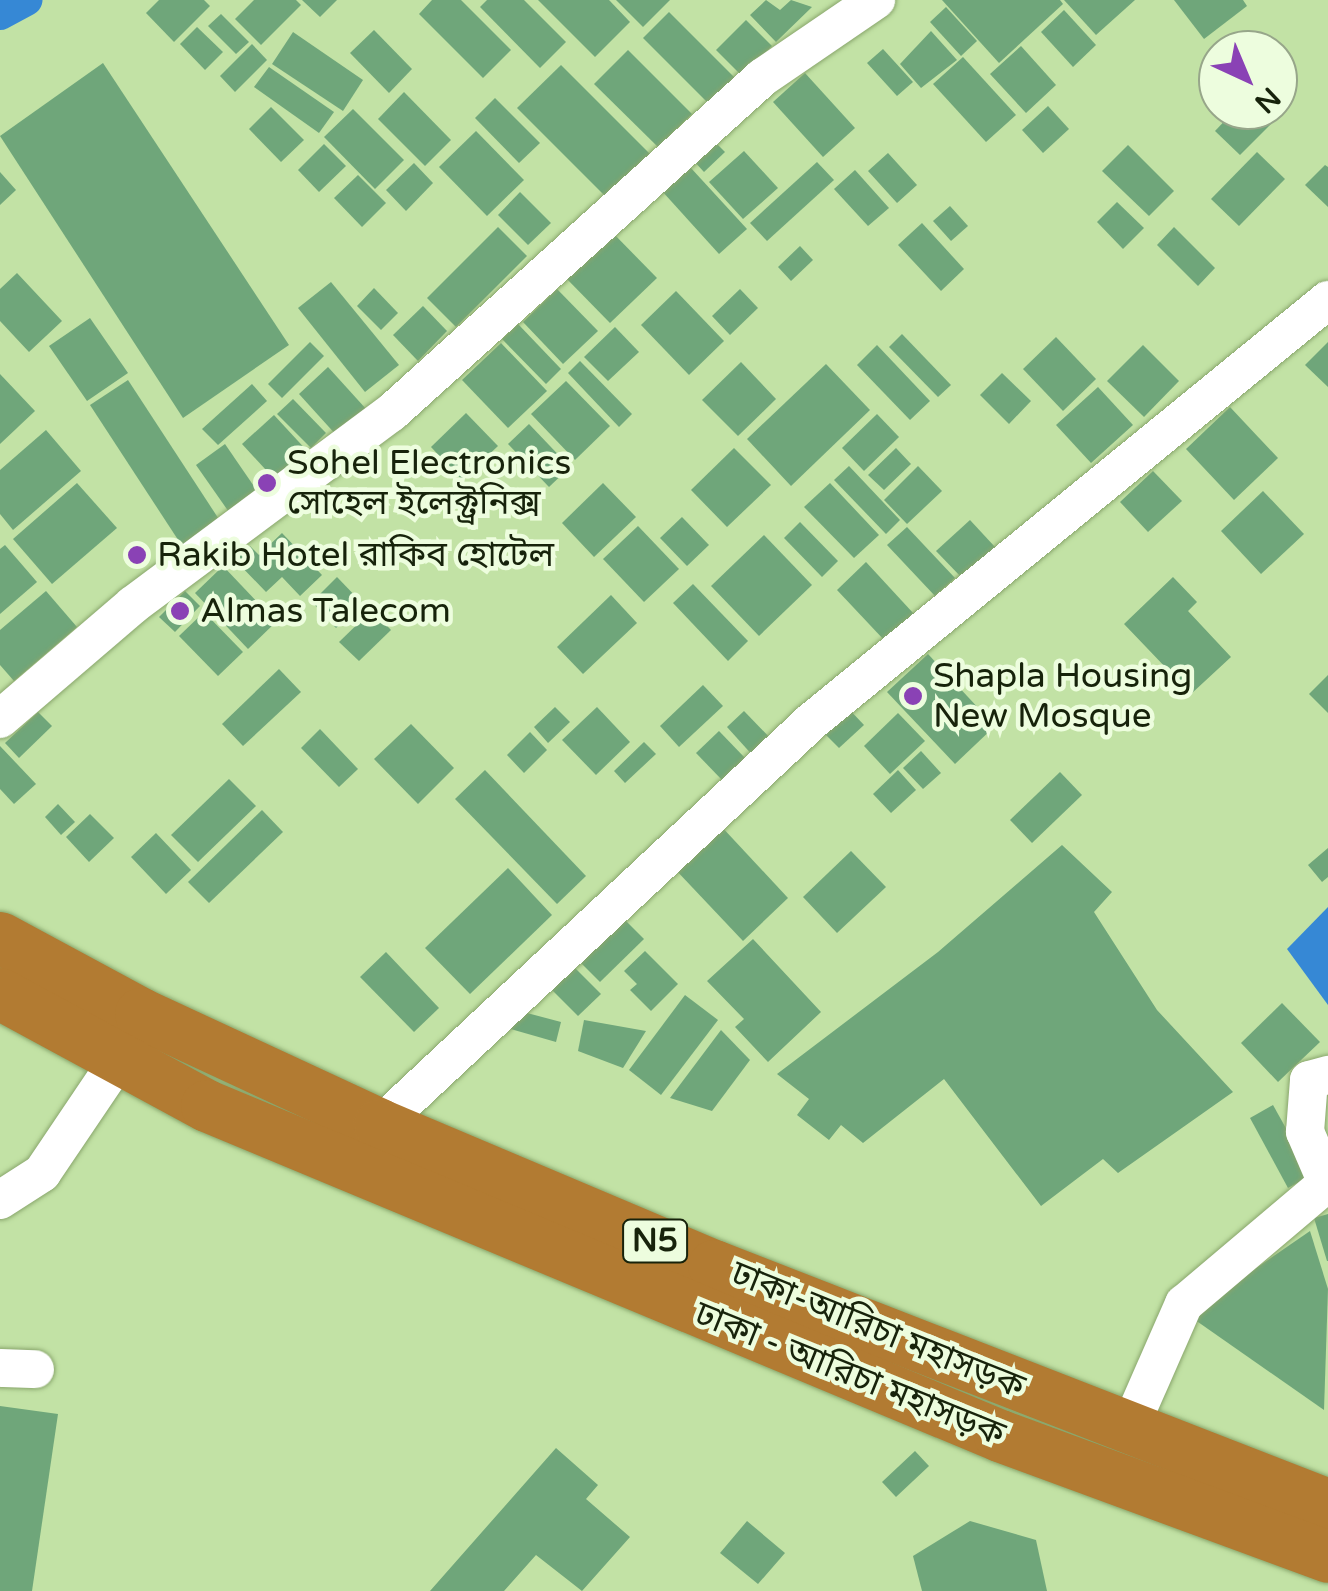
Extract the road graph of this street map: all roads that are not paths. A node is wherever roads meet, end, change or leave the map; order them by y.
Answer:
1 (859, 4) edge
2 (1328, 300) edge
3 (0, 719) edge
4 (0, 938) edge
5 (0, 994) edge
6 (119, 1058) junction
7 (1328, 1074) edge
8 (380, 1125) junction
9 (0, 1200) edge
10 (1129, 1429) junction
11 (1328, 1505) edge
12 (1328, 1558) edge

1 - 3 street
2 - 8 street
4 - 8 highway, ঢাকা-আরিচা মহাসড়ক / N5
5 - 6 highway, ঢাকা - আরিচা মহাসড়ক / N5
6 - 9 street
6 - 12 highway, ঢাকা - আরিচা মহাসড়ক / N5
7 - 10 street
8 - 10 highway, ঢাকা-আরিচা মহাসড়ক / N5
10 - 11 highway, ঢাকা-আরিচা মহাসড়ক / N5

